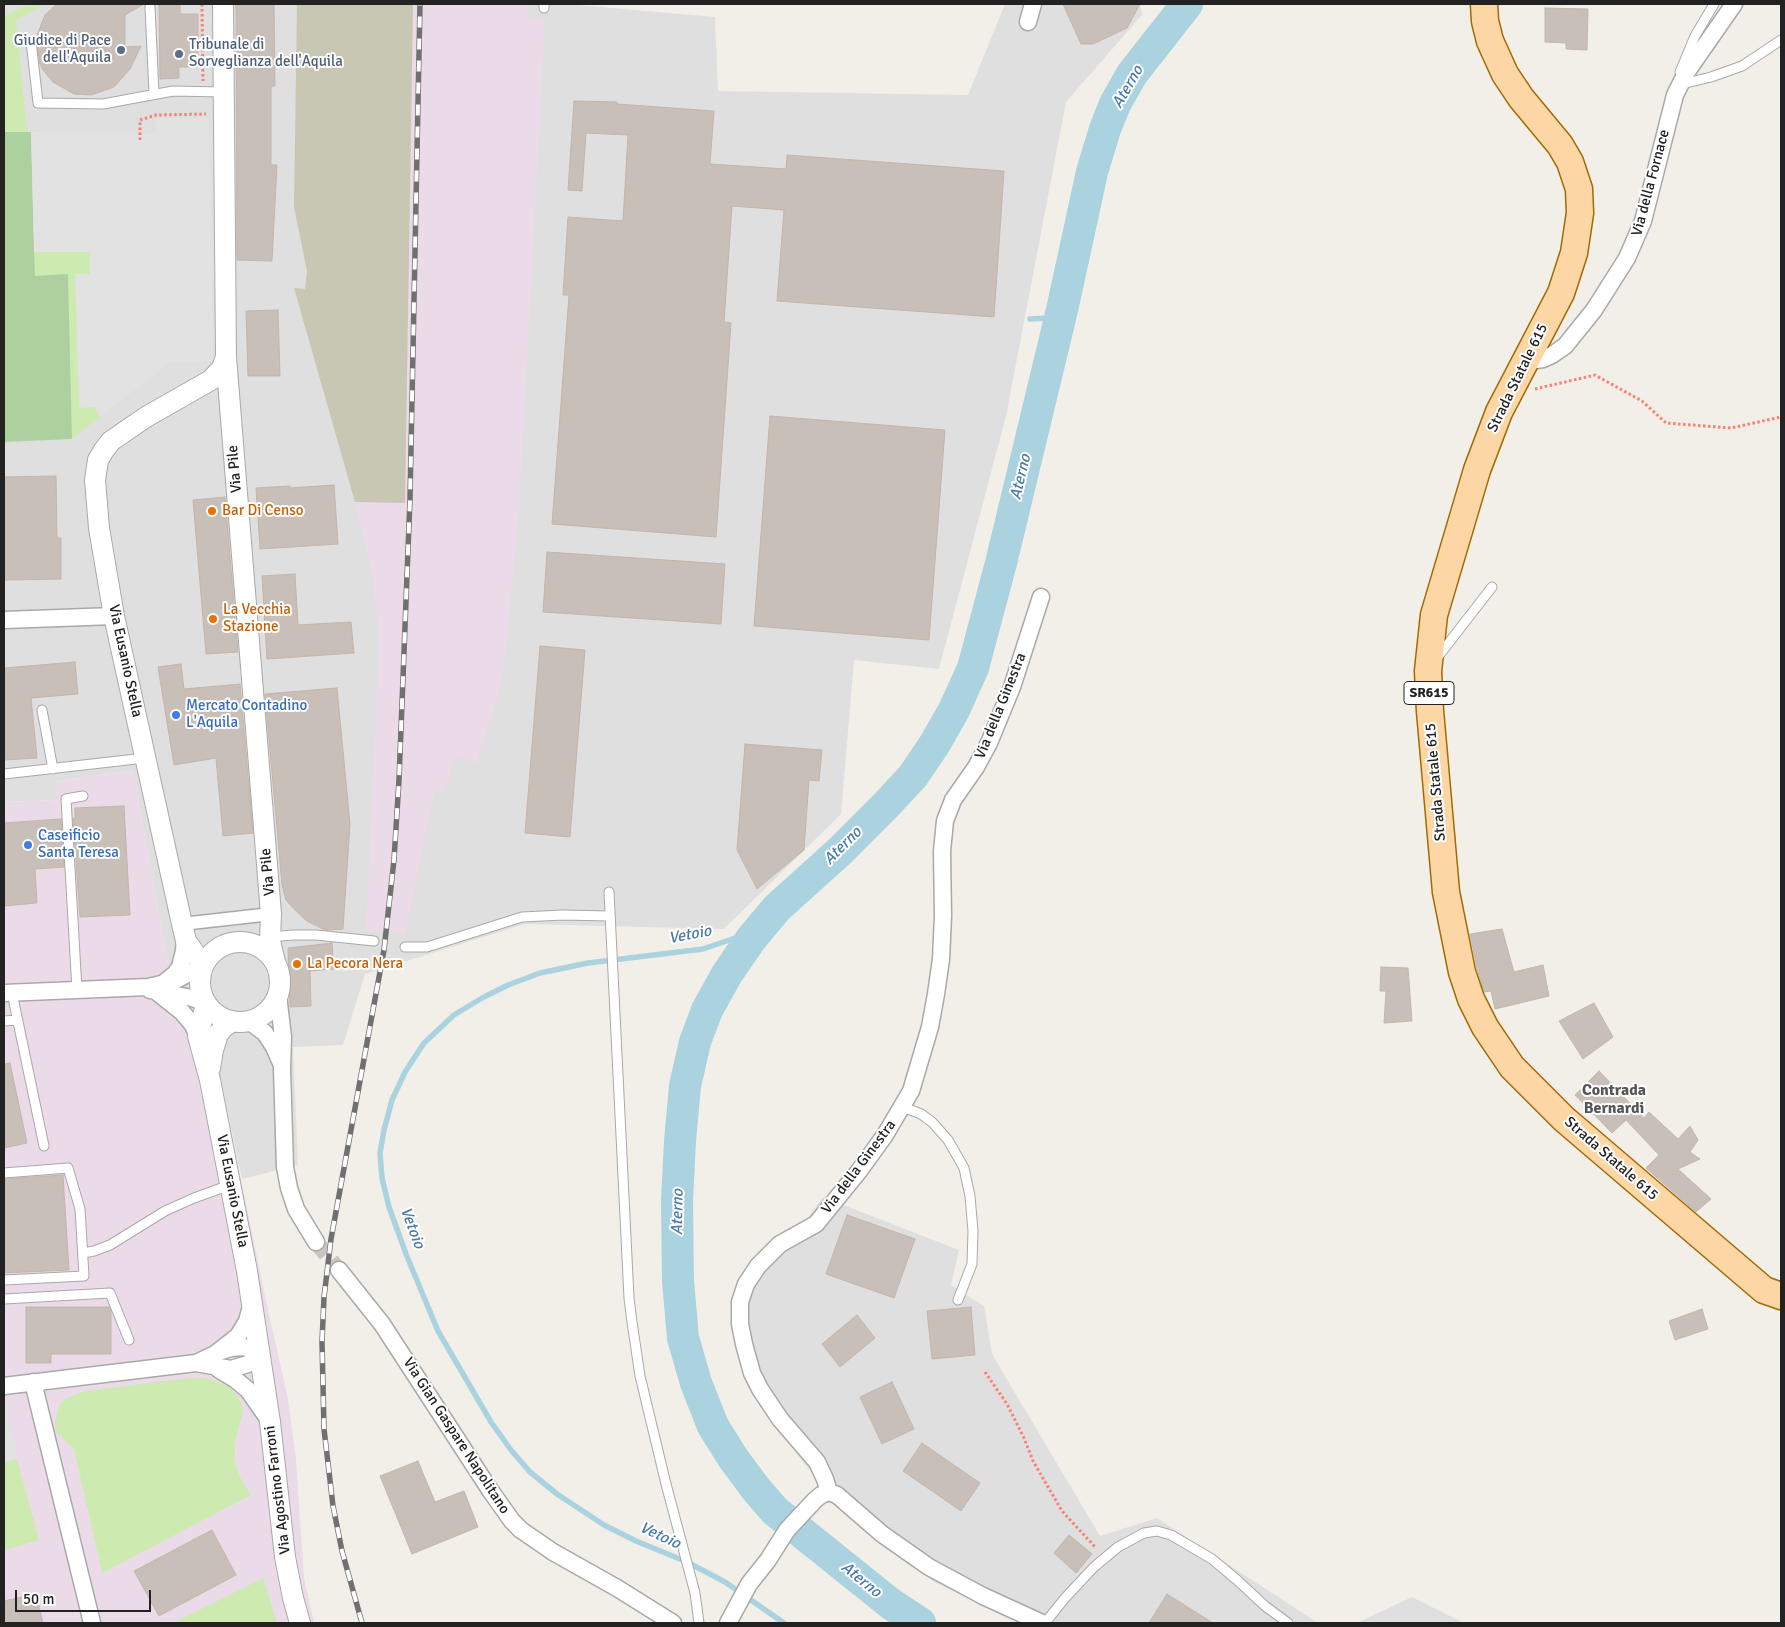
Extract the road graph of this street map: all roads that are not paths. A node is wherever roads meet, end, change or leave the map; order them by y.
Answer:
1 (223, 4) edge
2 (1033, 4) edge
3 (1484, 4) edge
4 (1714, 4) edge
5 (1734, 4) edge
6 (150, 7) dead end
7 (1028, 22) dead end
8 (1781, 40) edge
9 (31, 41) dead end
10 (1678, 88) junction
11 (224, 92) junction
12 (154, 94) junction
13 (226, 356) junction
14 (1527, 356) junction
15 (186, 396) junction
16 (231, 419) junction
17 (1492, 587) dead end
18 (1041, 597) dead end
19 (114, 616) junction
20 (4, 620) edge
21 (1428, 671) junction
22 (42, 710) dead end
23 (146, 758) junction
24 (53, 769) junction
25 (4, 774) edge
26 (83, 796) dead end
27 (609, 892) dead end
28 (271, 914) junction
29 (610, 916) junction
30 (183, 930) junction
31 (270, 937) junction
32 (374, 941) dead end
33 (404, 947) dead end
34 (275, 962) junction
35 (203, 965) junction
36 (155, 988) junction
37 (77, 990) junction
38 (8, 993) edge
39 (278, 995) junction
40 (206, 1003) junction
41 (18, 1020) junction
42 (4, 1021) edge
43 (239, 1021) junction
44 (199, 1039) junction
45 (282, 1069) junction
46 (210, 1080) junction
47 (903, 1107) junction
48 (44, 1146) dead end
49 (4, 1172) edge
50 (231, 1184) junction
51 (316, 1242) tunnel mouth
52 (82, 1253) junction
53 (339, 1270) tunnel mouth
54 (4, 1280) edge
55 (1781, 1296) edge
56 (4, 1299) edge
57 (958, 1300) dead end
58 (252, 1302) junction
59 (129, 1340) dead end
60 (260, 1356) junction
61 (209, 1360) junction
62 (33, 1382) junction
63 (4, 1386) edge
64 (270, 1422) junction
65 (829, 1492) junction
66 (729, 1621) edge
67 (92, 1623) edge
68 (300, 1623) edge
69 (673, 1623) edge
70 (699, 1623) edge
71 (1043, 1623) edge
72 (1288, 1623) edge

1 - 11 street, Via Pile
2 - 7 street
3 - 14 main road, Strada Statale 615 / SR615
4 - 10 lane
5 - 10 street, Via della Fornace
6 - 12 lane
8 - 10 lane
9 - 12 lane
10 - 14 street, Via della Fornace
11 - 12 lane
11 - 13 street, Via Pile
13 - 15 street, Via Eusanio Stella
13 - 16 street, Via Pile
14 - 21 main road, Strada Statale 615 / SR615
15 - 16 street, Via Eusanio Stella
15 - 19 street, Via Eusanio Stella
16 - 28 street, Via Pile
17 - 21 lane
18 - 47 street, Via della Ginestra
19 - 20 street
19 - 23 street, Via Eusanio Stella
21 - 55 main road, Strada Statale 615 / SR615
22 - 24 lane
23 - 24 lane
23 - 30 street, Via Eusanio Stella
24 - 25 lane
26 - 37 lane
27 - 29 lane
28 - 30 street
28 - 31 street, Via Pile
29 - 33 lane
29 - 70 lane
30 - 35 street, Via Eusanio Stella
30 - 36 street
31 - 32 lane
31 - 34 street, Via Pile
34 - 35 street
34 - 39 street
35 - 36 street
35 - 40 street
36 - 37 street
36 - 40 street
36 - 44 street
37 - 38 street
38 - 41 lane
39 - 43 street
39 - 45 street
40 - 43 street
40 - 44 street, Via Eusanio Stella
41 - 42 lane
41 - 48 lane
43 - 45 street
43 - 46 street, Via Eusanio Stella
44 - 46 street, Via Eusanio Stella
45 - 51 street
46 - 50 street, Via Eusanio Stella
47 - 57 lane
47 - 65 street, Via della Ginestra
49 - 52 lane
50 - 52 lane
50 - 58 street, Via Eusanio Stella
52 - 54 lane
53 - 69 street, Via Gian Gaspare Napolitano
56 - 59 lane
58 - 60 street, Via Eusanio Stella
58 - 61 street, Via Eusanio Stella
60 - 61 street
60 - 64 street, Via Agostino Farroni
61 - 62 street
61 - 64 street
62 - 63 street
62 - 67 street
64 - 68 street, Via Agostino Farroni
65 - 66 street
65 - 71 street
71 - 72 lane

